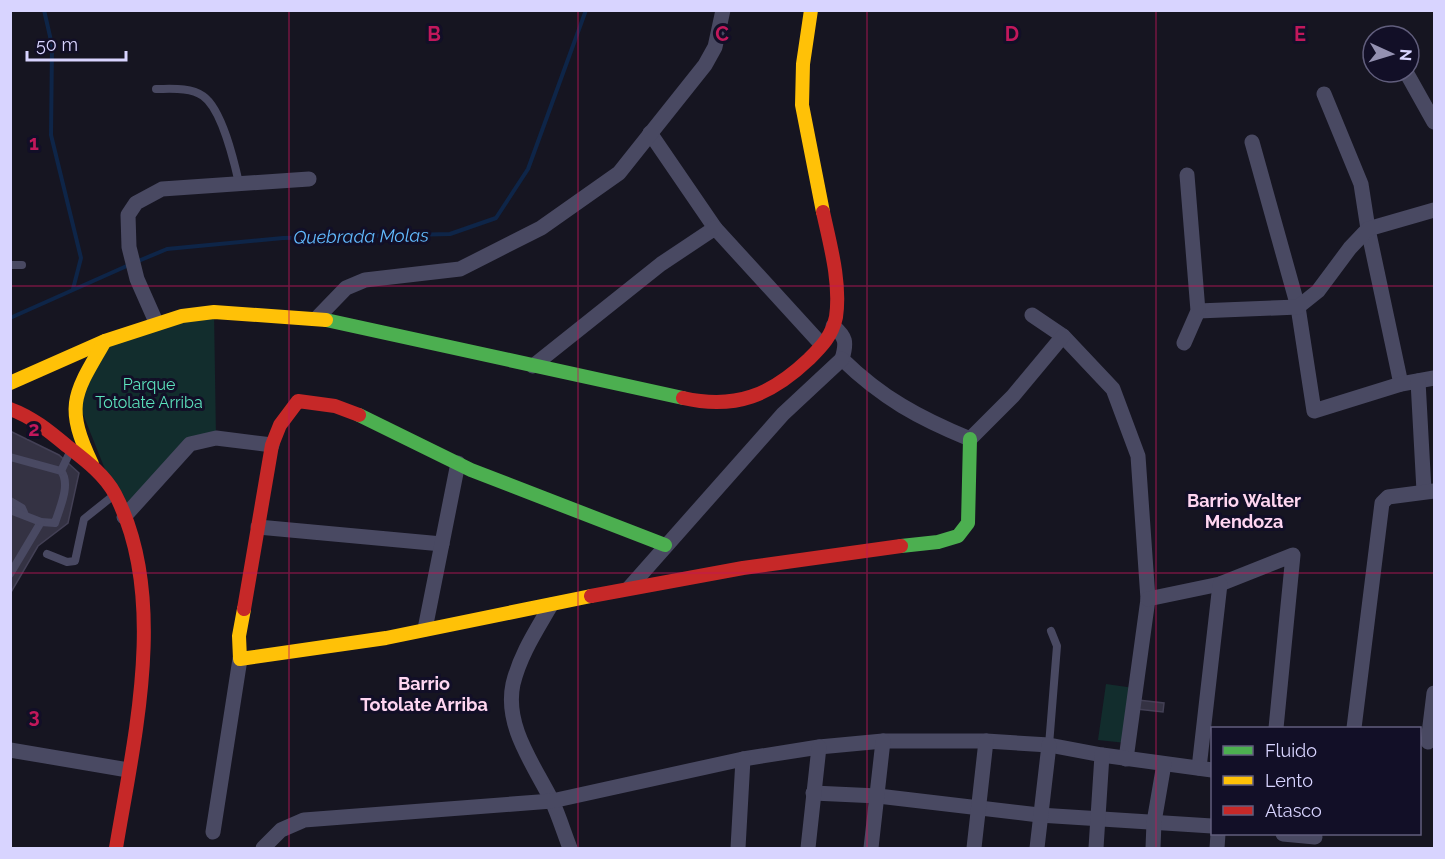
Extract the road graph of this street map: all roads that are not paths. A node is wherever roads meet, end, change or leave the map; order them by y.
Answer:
1 (723, 10) edge
2 (811, 10) edge
3 (1413, 84) edge
4 (156, 89) dead end
5 (1324, 94) dead end
6 (1434, 122) edge
7 (651, 133) junction
8 (1251, 142) dead end
9 (1187, 175) dead end
10 (309, 179) dead end
11 (239, 183) junction
12 (1434, 210) edge
13 (715, 228) junction
14 (1368, 229) junction
15 (10, 265) edge
16 (22, 265) dead end
17 (1298, 306) junction
18 (1198, 311) junction
19 (1032, 315) dead end
20 (317, 318) junction
21 (156, 322) junction
22 (832, 326) junction
23 (1063, 336) junction
24 (105, 340) junction
25 (1184, 343) dead end
26 (821, 345) junction
27 (842, 359) junction
28 (533, 366) junction
29 (1434, 378) edge
30 (1418, 381) junction
31 (10, 383) edge
32 (1401, 384) junction
33 (10, 409) edge
34 (970, 439) junction
35 (272, 445) junction
36 (71, 449) junction
37 (10, 457) edge
38 (458, 463) junction
39 (92, 464) junction
40 (61, 471) junction
41 (1429, 491) edge
42 (116, 494) junction
43 (10, 501) edge
44 (10, 510) edge
45 (25, 515) junction
46 (124, 517) junction
47 (41, 522) junction
48 (258, 527) junction
49 (442, 544) junction
50 (665, 546) junction
51 (47, 554) dead end
52 (10, 574) edge
53 (1220, 584) junction
54 (629, 588) junction
55 (1148, 599) junction
56 (550, 605) junction
57 (425, 629) junction
58 (1051, 631) dead end
59 (240, 659) junction
60 (1434, 693) edge
61 (1276, 727) edge
62 (1354, 727) edge
63 (883, 741) junction
64 (986, 741) junction
65 (1427, 742) edge
66 (1049, 745) junction
67 (819, 747) junction
68 (10, 750) edge
69 (1102, 756) junction
70 (743, 759) junction
71 (1126, 759) junction
72 (1164, 764) junction
73 (1206, 769) edge
74 (128, 770) junction
75 (813, 793) junction
76 (878, 796) junction
77 (552, 801) junction
78 (977, 807) junction
79 (1039, 815) junction
80 (1098, 817) junction
81 (1154, 822) junction
82 (1211, 826) edge
83 (213, 832) dead end
84 (1288, 835) edge
85 (1313, 840) edge
86 (116, 849) edge
87 (263, 849) edge
88 (570, 849) edge
89 (738, 849) edge
90 (808, 849) edge
91 (871, 849) edge
92 (974, 849) edge
93 (1037, 849) edge
94 (1096, 849) edge
95 (1153, 849) edge

1 - 7 street
2 - 22 main road
3 - 6 street
4 - 11 lane
5 - 14 street
7 - 13 street
7 - 20 street
8 - 17 street
9 - 18 street
10 - 11 street
11 - 21 street
12 - 14 street
13 - 26 street
13 - 28 street
14 - 17 street
14 - 32 street
15 - 16 lane
17 - 18 street
17 - 32 street
18 - 25 street
19 - 23 street
20 - 21 main road
20 - 28 main road
21 - 24 main road
22 - 26 main road
22 - 27 street
23 - 34 street
23 - 55 street
24 - 31 main road
24 - 39 main road
26 - 28 main road
27 - 34 street
27 - 50 street
29 - 30 street
30 - 32 street
30 - 41 street
33 - 36 main road
34 - 54 main road
35 - 38 main road
35 - 46 street
35 - 48 main road
36 - 39 main road
36 - 40 lane
37 - 40 lane
38 - 49 street
38 - 50 main road
39 - 42 main road
40 - 47 lane
41 - 62 street
42 - 46 main road
42 - 51 lane
43 - 45 lane
44 - 45 lane
45 - 47 lane
46 - 74 main road
47 - 52 lane
48 - 49 street
48 - 59 main road
49 - 57 street
50 - 54 street
53 - 55 street
53 - 61 street
53 - 73 street
54 - 56 main road
55 - 71 street
56 - 57 main road
56 - 77 street
57 - 59 main road
58 - 66 lane
59 - 83 street
60 - 65 street
63 - 64 street
63 - 67 street
63 - 76 street
64 - 66 street
64 - 78 street
66 - 69 street
66 - 79 street
67 - 70 street
67 - 75 street
68 - 74 street
69 - 71 street
69 - 80 street
70 - 77 street
70 - 89 street
71 - 72 street
72 - 73 street
72 - 81 street
74 - 86 main road
75 - 76 street
75 - 90 street
76 - 78 street
76 - 91 street
77 - 87 street
77 - 88 street
78 - 79 street
78 - 92 street
79 - 80 street
79 - 93 street
80 - 81 street
80 - 94 street
81 - 82 street
81 - 95 street
84 - 85 street

